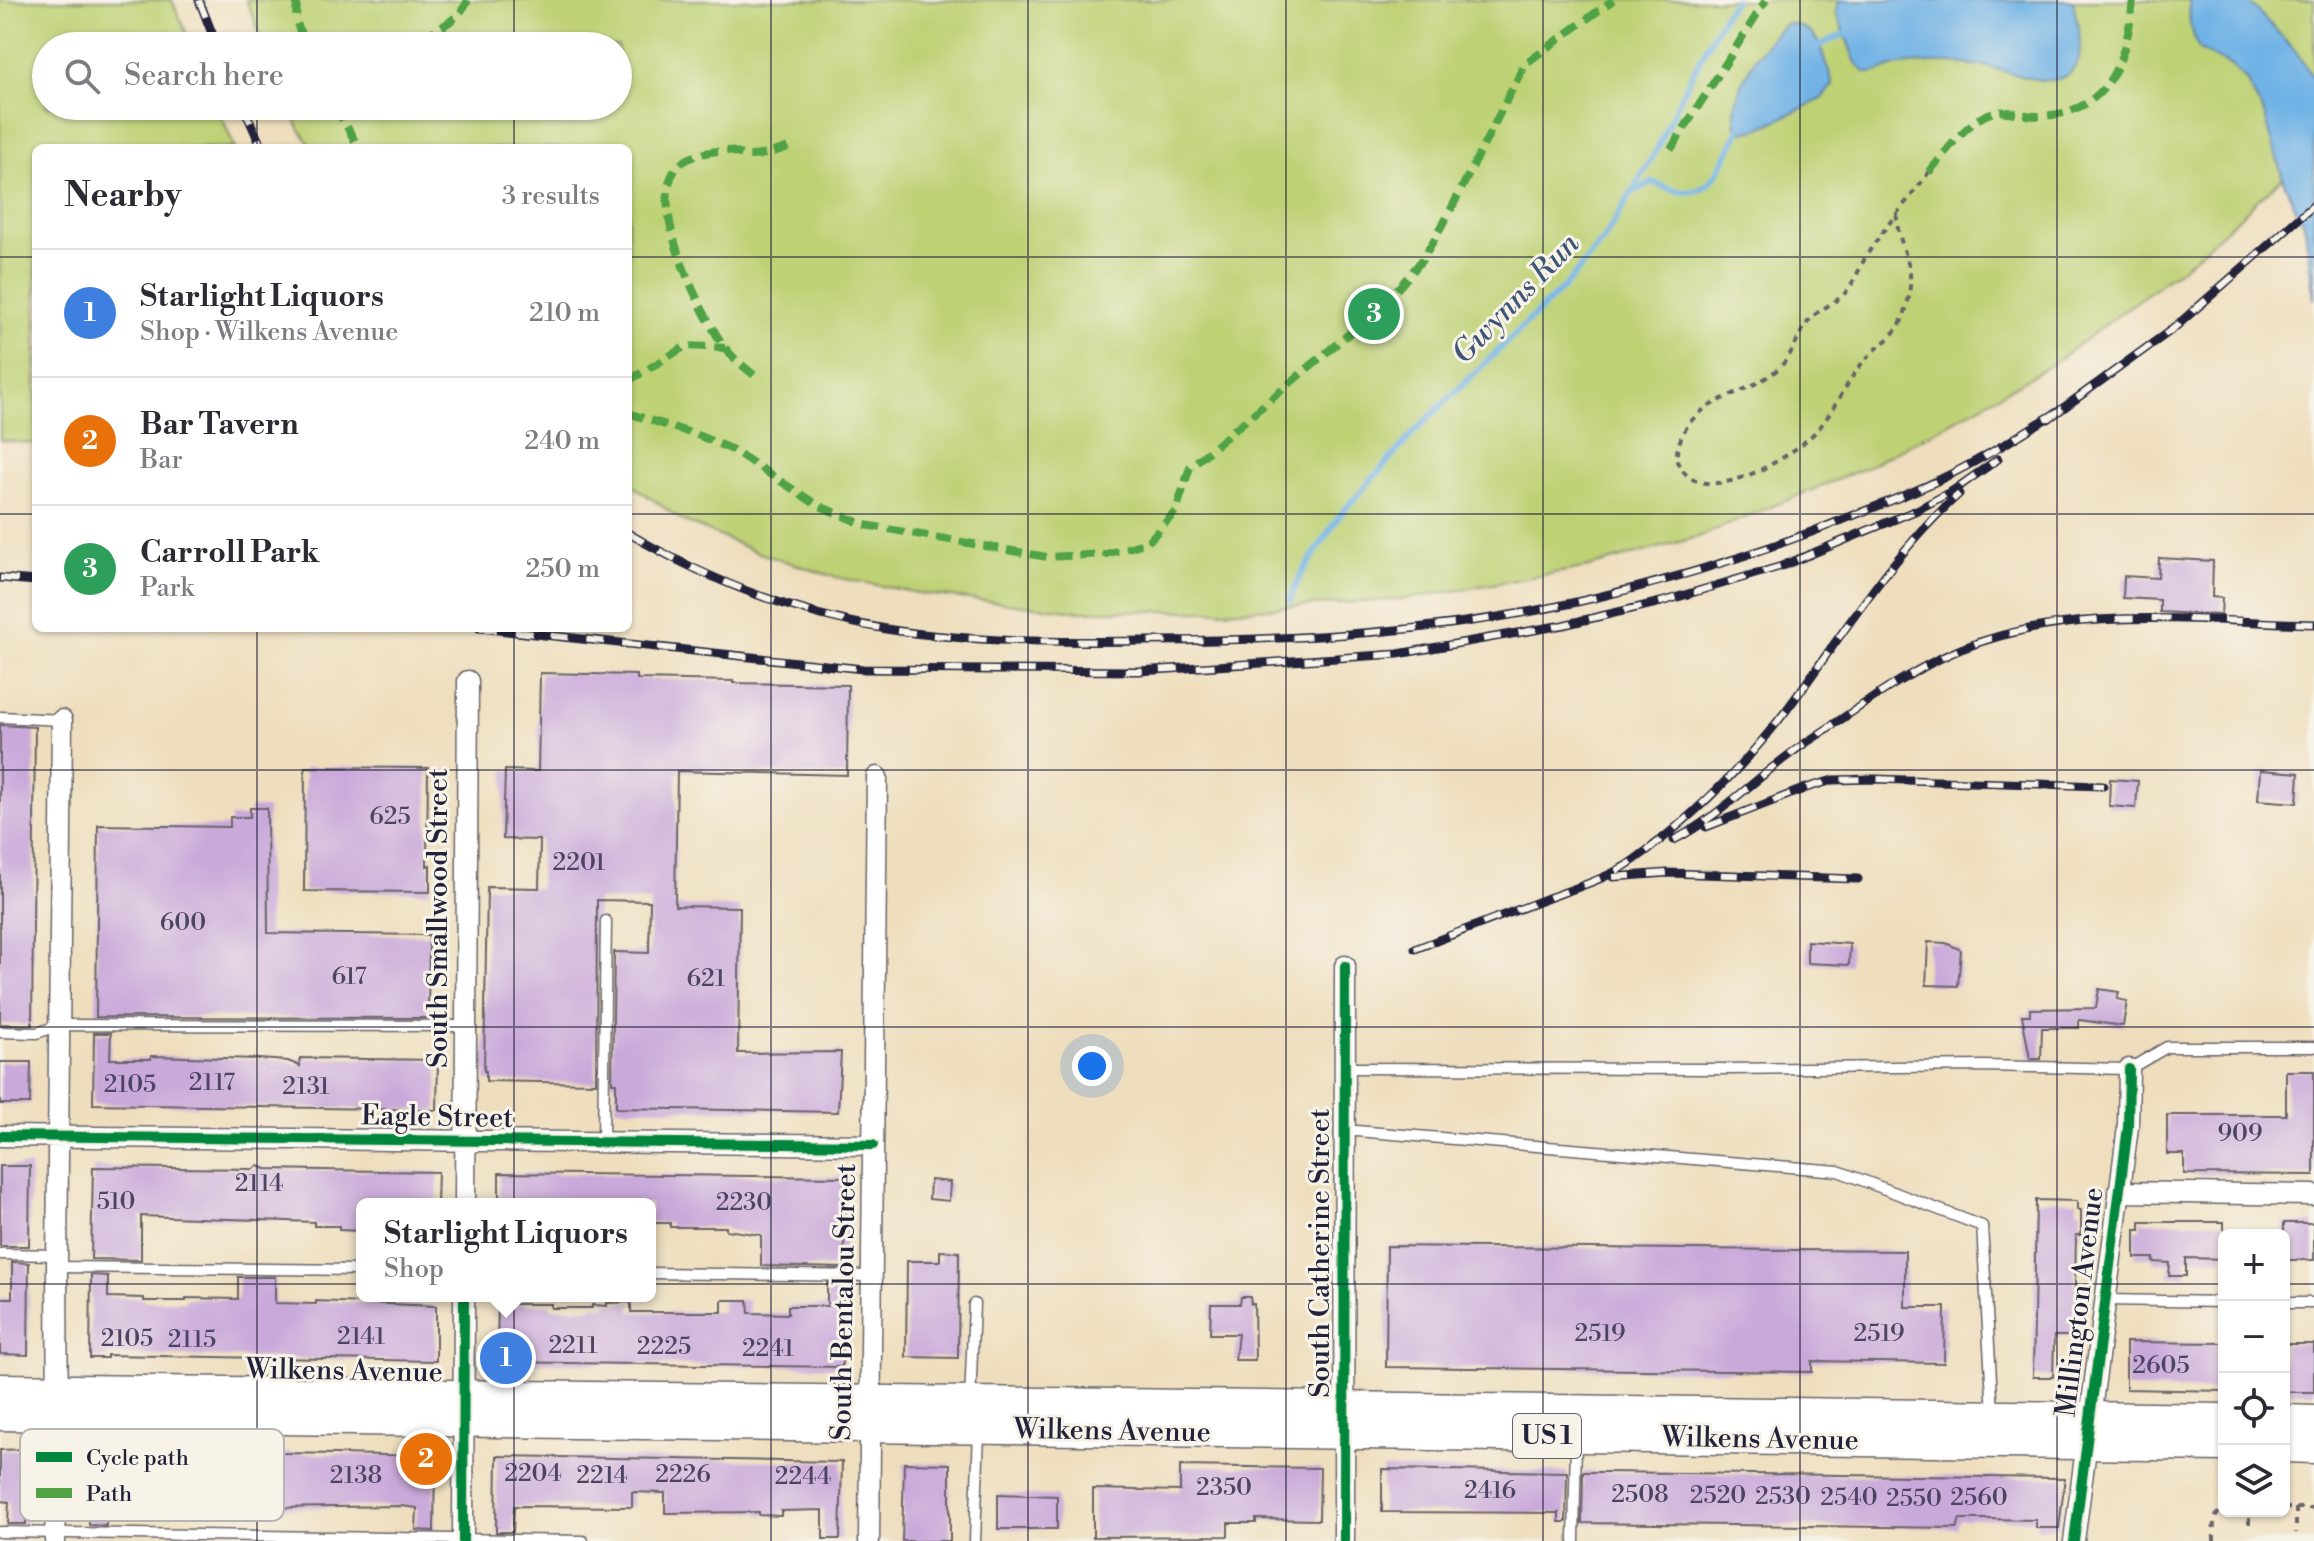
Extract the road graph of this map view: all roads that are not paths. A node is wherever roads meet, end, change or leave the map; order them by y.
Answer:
1 (468, 681) dead end
2 (0, 717) edge
3 (62, 720) joint
4 (877, 777) dead end
5 (606, 921) dead end
6 (1345, 966) dead end
7 (59, 1025) junction
8 (466, 1026) junction
9 (0, 1032) edge
10 (2314, 1047) edge
11 (1345, 1068) junction
12 (2129, 1069) junction
13 (1344, 1130) junction
14 (0, 1136) edge
15 (58, 1137) junction
16 (465, 1141) junction
17 (603, 1142) junction
18 (873, 1145) junction
19 (2119, 1192) junction
20 (2314, 1195) edge
21 (465, 1198) edge
22 (0, 1254) edge
23 (57, 1261) junction
24 (356, 1270) edge
25 (656, 1273) edge
26 (872, 1276) junction
27 (2105, 1300) junction
28 (464, 1302) edge
29 (2218, 1302) edge
30 (2290, 1303) edge
31 (2314, 1303) edge
32 (974, 1304) dead end
33 (0, 1390) edge
34 (58, 1403) junction
35 (464, 1408) junction
36 (0, 1414) edge
37 (870, 1415) junction
38 (975, 1416) junction
39 (2218, 1420) edge
40 (1344, 1421) junction
41 (2290, 1421) edge
42 (2314, 1422) edge
43 (57, 1429) edge
44 (1994, 1430) junction
45 (2088, 1431) junction
46 (1576, 1437) junction
47 (2218, 1444) edge
48 (2290, 1446) edge
49 (2314, 1447) edge
50 (0, 1532) edge
51 (55, 1537) edge
52 (463, 1540) edge
53 (583, 1541) edge
54 (869, 1541) edge
55 (975, 1541) edge
56 (1344, 1541) edge
57 (1574, 1541) edge
58 (2074, 1541) edge
59 (2083, 1541) edge

1 - 8 street, South Smallwood Street
2 - 3 lane
3 - 7 street
4 - 18 street, South Bentalou Street
5 - 17 lane
6 - 11 street, South Catherine Street
7 - 8 lane
7 - 9 lane
7 - 15 street
8 - 16 street, South Smallwood Street
10 - 12 lane
11 - 12 lane
11 - 13 street, South Catherine Street
12 - 19 street, Millington Avenue
13 - 40 street, South Catherine Street
13 - 44 lane
14 - 15 street, Eagle Street
15 - 16 street, Eagle Street
15 - 23 street
16 - 17 street, Eagle Street
16 - 21 street, South Smallwood Street
17 - 18 street, Eagle Street
18 - 26 street, South Bentalou Street
19 - 20 street
19 - 27 street, Millington Avenue
22 - 23 lane
23 - 24 lane
23 - 34 street
25 - 26 lane
26 - 37 street, South Bentalou Street
27 - 29 lane
27 - 45 street, Millington Avenue
28 - 35 street
30 - 31 lane
32 - 38 lane
33 - 34 main road, Wilkens Avenue / US 1
34 - 35 main road, Wilkens Avenue / US 1
34 - 36 main road, Wilkens Avenue / US 1
34 - 43 street
35 - 37 main road, Wilkens Avenue / US 1
35 - 52 street
37 - 38 main road, Wilkens Avenue / US 1
37 - 54 street, South Bentalou Street
38 - 40 main road, Wilkens Avenue / US 1
38 - 55 lane
39 - 45 main road, Wilkens Avenue / US 1
40 - 44 main road, Wilkens Avenue / US 1
40 - 46 main road, Wilkens Avenue / US 1
40 - 56 street, South Catherine Street
41 - 42 main road
44 - 45 main road, Wilkens Avenue / US 1
44 - 46 main road, Wilkens Avenue / US 1
45 - 47 main road, Wilkens Avenue / US 1
45 - 58 street, Millington Avenue
46 - 57 lane
48 - 49 main road
50 - 51 lane
51 - 52 lane
52 - 53 lane
58 - 59 lane

